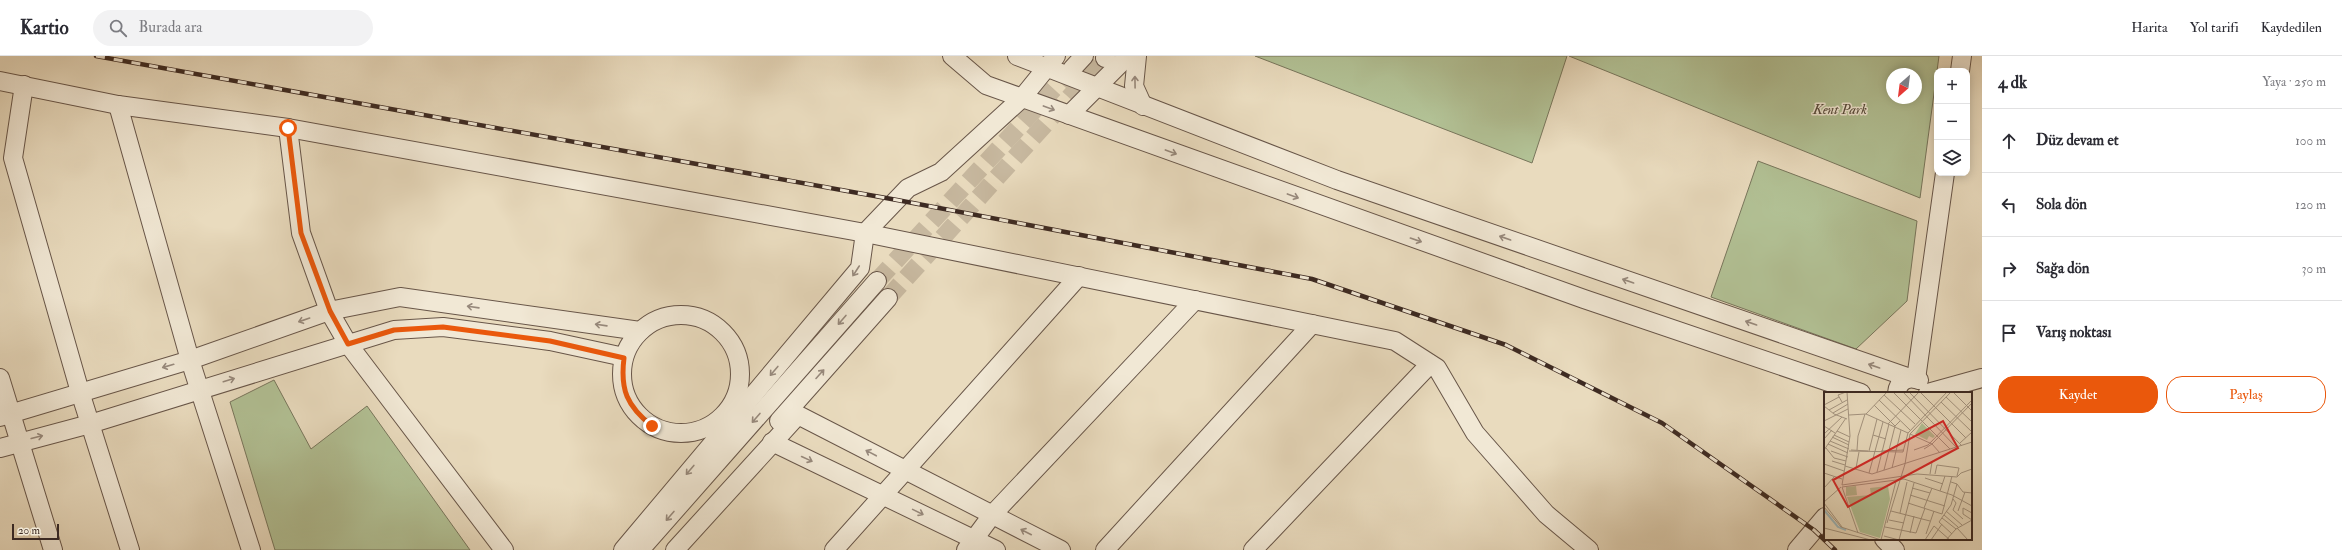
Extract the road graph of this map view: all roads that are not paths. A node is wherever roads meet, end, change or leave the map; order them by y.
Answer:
1 (952, 56) edge
2 (1017, 56) edge
3 (1128, 56) edge
4 (1137, 56) edge
5 (1962, 56) edge
6 (1051, 62) edge
7 (1960, 68) edge
8 (0, 81) edge
9 (24, 85) junction
10 (1096, 88) junction
11 (1022, 98) junction
12 (118, 105) junction
13 (1143, 106) junction
14 (1069, 115) junction
15 (288, 128) junction
16 (1945, 176) edge
17 (865, 233) junction
18 (1079, 276) junction
19 (877, 281) tunnel mouth
20 (888, 298) tunnel mouth
21 (1195, 300) junction
22 (330, 311) junction
23 (1312, 324) junction
24 (640, 331) junction
25 (348, 344) junction
26 (624, 358) junction
27 (190, 360) junction
28 (1430, 364) junction
29 (0, 378) edge
30 (1982, 378) edge
31 (1913, 379) junction
32 (199, 388) junction
33 (80, 392) junction
34 (1858, 392) edge
35 (1897, 392) edge
36 (1928, 392) edge
37 (1932, 392) edge
38 (5, 415) edge
39 (90, 424) junction
40 (18, 442) junction
41 (772, 442) junction
42 (0, 448) edge
43 (905, 471) junction
44 (883, 495) junction
45 (992, 515) junction
46 (1824, 518) edge
47 (1885, 540) edge
48 (1570, 544) edge
49 (971, 545) edge
50 (53, 550) edge
51 (130, 550) edge
52 (251, 550) edge
53 (504, 550) edge
54 (623, 550) edge
55 (640, 550) edge
56 (664, 550) edge
57 (675, 550) edge
58 (834, 550) edge
59 (996, 550) edge
60 (1061, 550) edge
61 (1105, 550) edge
62 (1253, 550) edge
63 (1589, 550) edge
64 (1797, 550) edge
65 (1896, 550) edge

1 - 11 street
2 - 6 street
3 - 10 street
13 -> 4 street
5 - 7 street
6 - 10 street
6 - 11 street
8 - 9 street
9 - 12 street
9 - 33 street
10 - 13 street
10 - 14 street
11 -> 14 street
11 - 17 street
12 - 15 street
12 - 27 street
31 -> 13 street
14 -> 34 street
15 - 17 street
15 - 22 street
16 - 31 street
17 - 18 street
17 -> 54 street
18 - 21 street
18 - 43 street
19 -> 55 street
56 -> 20 street
21 - 23 street
21 - 45 street
24 -> 22 street
22 - 25 street
22 -> 27 street
23 - 28 street
23 - 61 street
24 - 26 street
24 - 26 street
25 - 26 street
32 -> 25 street
25 - 53 street
27 - 32 street
27 -> 33 street
28 - 48 street
28 - 62 street
29 - 38 street
30 - 37 street
31 - 35 street
31 - 36 street
32 - 39 street
32 - 52 street
33 - 38 street
33 - 39 street
38 - 40 street
40 -> 39 street
39 - 51 street
40 - 42 street
40 - 50 street
43 -> 41 street
41 -> 44 street
41 - 57 street
43 - 44 street
43 - 45 street
44 -> 49 street
44 - 58 street
45 - 49 street
60 -> 45 street
46 - 64 street
47 - 65 street
48 - 63 street
49 - 59 street

